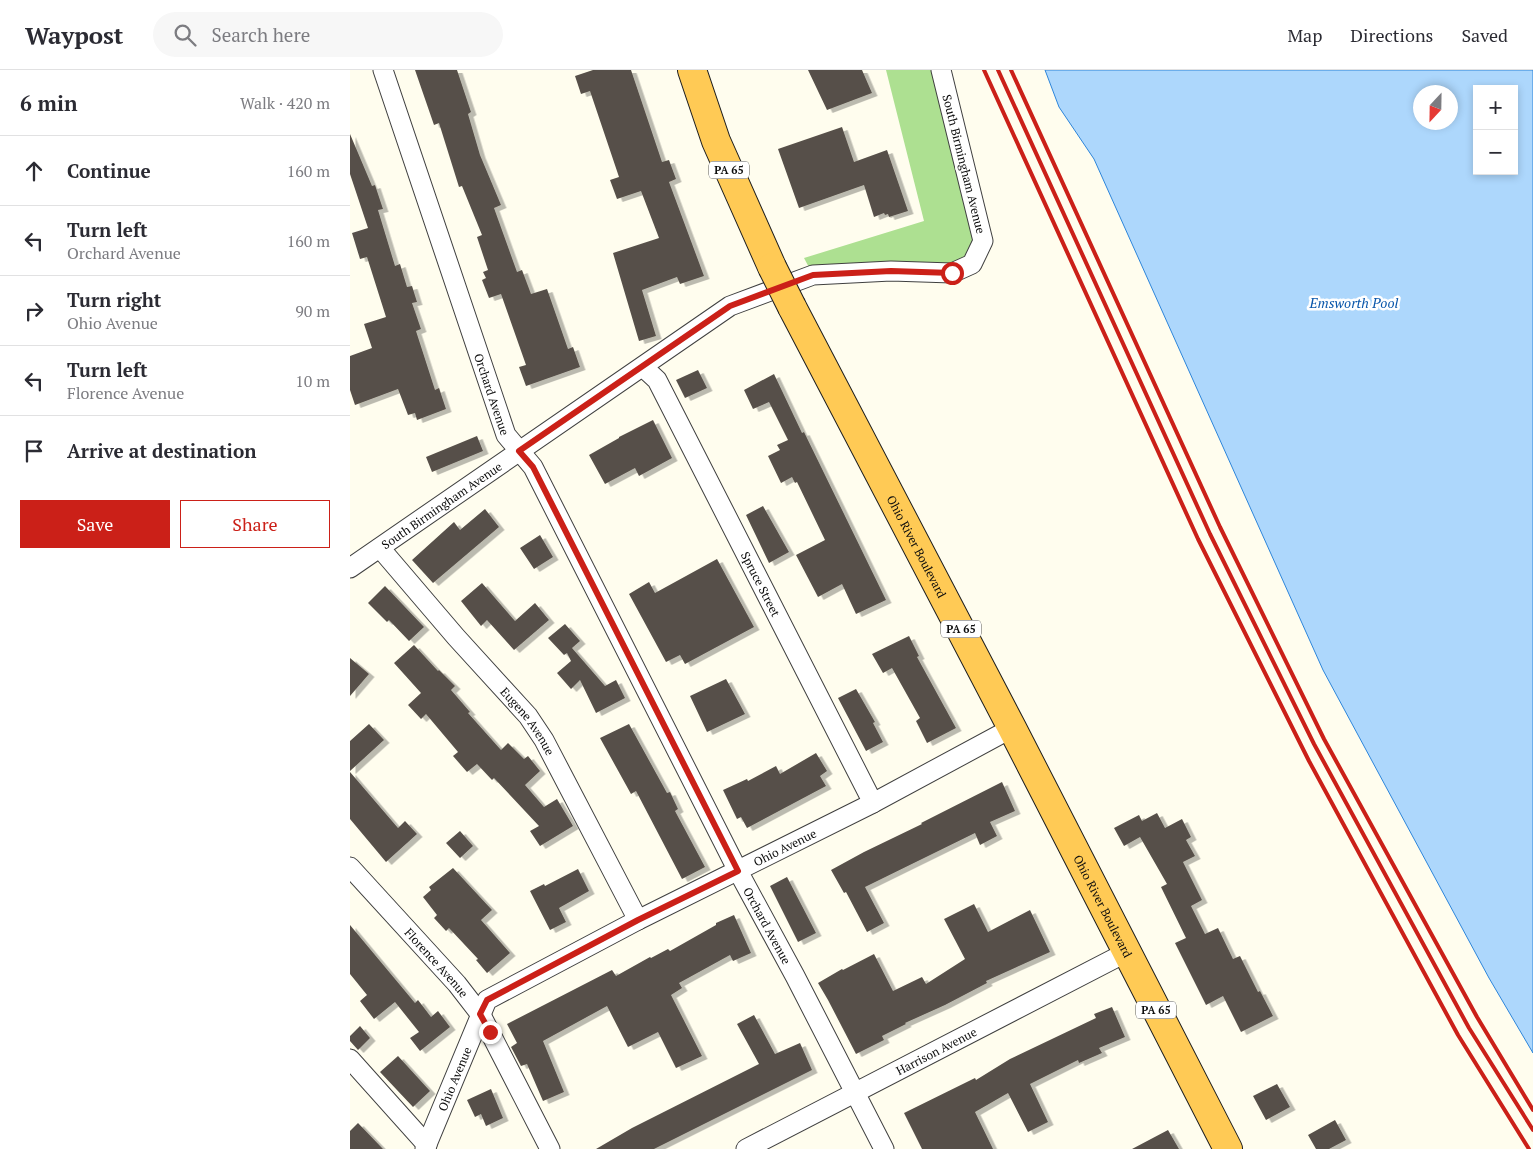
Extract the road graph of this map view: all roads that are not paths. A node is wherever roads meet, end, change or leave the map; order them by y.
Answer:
1 (383, 70) edge
2 (692, 70) edge
3 (941, 70) edge
4 (643, 367) junction
5 (519, 451) junction
6 (380, 548) junction
7 (350, 568) edge
8 (1012, 728) junction
9 (873, 803) junction
10 (350, 867) edge
11 (738, 871) junction
12 (638, 920) junction
13 (1127, 952) junction
14 (480, 1014) junction
15 (350, 1059) edge
16 (855, 1092) junction
17 (426, 1147) edge
18 (550, 1149) edge
19 (746, 1149) edge
20 (884, 1149) edge
21 (1228, 1149) edge

1 - 5 street, Orchard Avenue
2 - 8 highway, Ohio River Boulevard / PA 65, bridge
3 - 4 street, South Birmingham Avenue
4 - 5 street, South Birmingham Avenue
4 - 9 street, Spruce Street
5 - 6 street, South Birmingham Avenue
5 - 11 street, Orchard Avenue
6 - 7 street, South Birmingham Avenue
6 - 12 street, Eugene Avenue
8 - 9 street, Ohio Avenue
8 - 13 highway, Ohio River Boulevard / PA 65
9 - 11 street, Ohio Avenue
10 - 14 street, Florence Avenue
11 - 12 street, Ohio Avenue
11 - 16 street, Orchard Avenue
12 - 14 street, Ohio Avenue
13 - 16 street, Harrison Avenue
13 - 21 highway, Ohio River Boulevard / PA 65
14 - 17 street, Ohio Avenue
14 - 18 street, Florence Avenue
15 - 17 street
16 - 19 street, Harrison Avenue
16 - 20 street, Orchard Avenue

